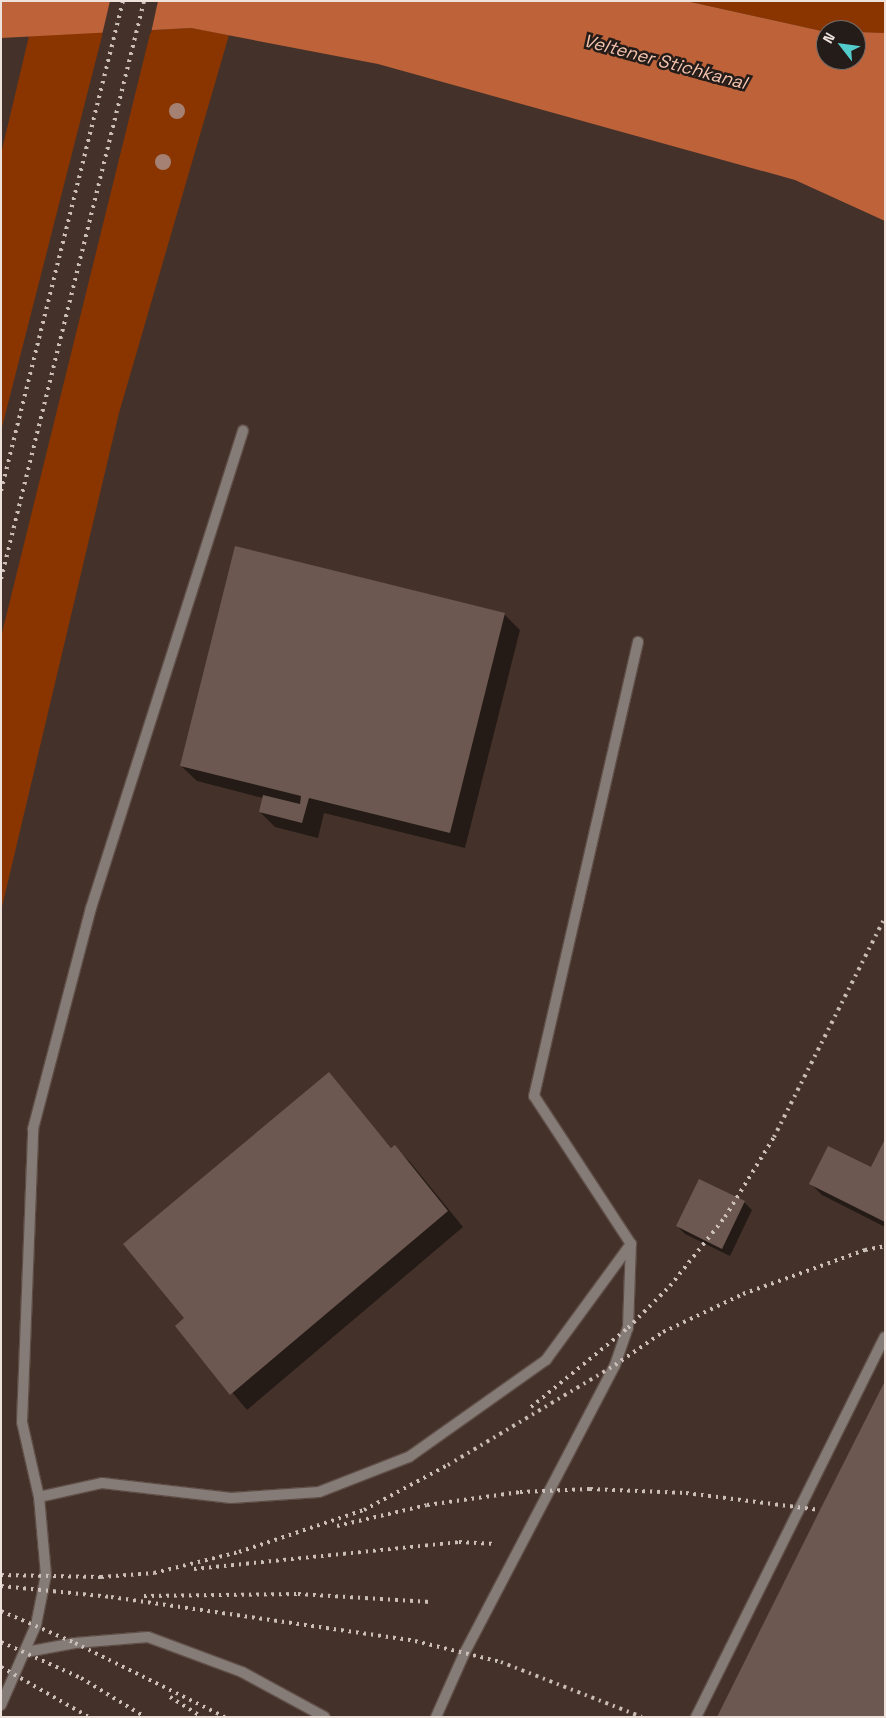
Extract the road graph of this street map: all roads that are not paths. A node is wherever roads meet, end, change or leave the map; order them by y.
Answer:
1 (242, 431) dead end
2 (638, 642) dead end
3 (631, 1244) junction
4 (885, 1338) edge
5 (39, 1497) junction
6 (26, 1652) junction
7 (1, 1705) edge
8 (325, 1717) edge
9 (436, 1717) edge
10 (696, 1717) edge

1 - 5 lane
2 - 3 lane
3 - 5 lane
3 - 9 lane
4 - 10 lane
5 - 6 lane
6 - 7 lane
6 - 8 lane

